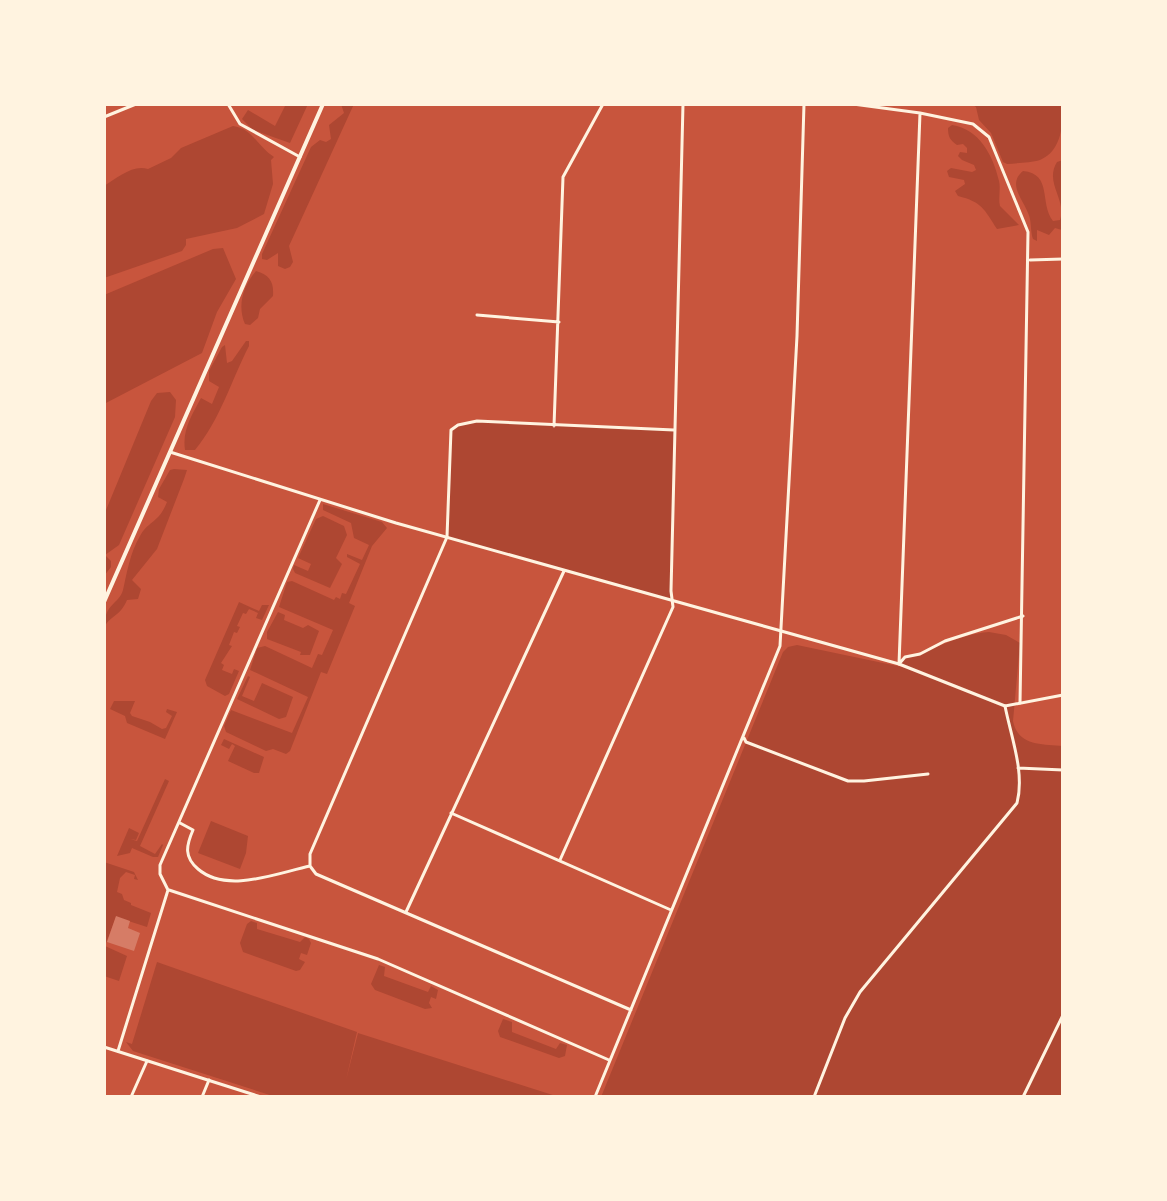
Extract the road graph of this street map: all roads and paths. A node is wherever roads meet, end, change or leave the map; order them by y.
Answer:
1 (136, 104) edge
2 (228, 104) edge
3 (323, 104) edge
4 (603, 104) edge
5 (683, 104) edge
6 (804, 104) edge
7 (853, 104) edge
8 (920, 113) junction
9 (104, 117) edge
10 (300, 157) junction
11 (1063, 259) edge
12 (1030, 260) junction
13 (477, 315) dead end
14 (559, 322) junction
15 (554, 427) junction
16 (674, 430) junction
17 (170, 452) junction
18 (320, 500) junction
19 (447, 537) junction
20 (564, 571) junction
21 (672, 600) junction
22 (104, 602) edge
23 (1023, 616) junction
24 (783, 633) junction
25 (899, 664) junction
26 (1063, 695) edge
27 (1020, 703) junction
28 (1005, 706) junction
29 (744, 738) junction
30 (1018, 768) junction
31 (1063, 770) edge
32 (928, 774) dead end
33 (451, 813) junction
34 (178, 823) junction
35 (560, 860) junction
36 (310, 866) junction
37 (168, 890) junction
38 (672, 910) junction
39 (406, 912) junction
40 (631, 1010) junction
41 (1063, 1015) edge
42 (104, 1047) edge
43 (118, 1051) junction
44 (609, 1060) junction
45 (147, 1061) junction
46 (209, 1080) junction
47 (131, 1097) edge
48 (202, 1097) edge
49 (261, 1097) edge
50 (595, 1097) edge
51 (814, 1097) edge
52 (1023, 1097) edge

1 - 9 street
2 - 10 street
3 - 10 main road
4 - 14 street
5 - 16 street
6 - 24 street
7 - 8 street
8 - 12 street
8 - 25 street
10 - 17 main road
11 - 12 street
12 - 23 street
13 - 14 street
14 - 15 street
15 - 16 street
15 - 19 street
16 - 21 street
17 - 18 street
17 - 22 main road
18 - 19 street
18 - 34 street
19 - 20 street
19 - 36 street
20 - 21 street
20 - 33 street
21 - 24 street
21 - 35 street
23 - 25 street
23 - 27 street
24 - 25 street
24 - 29 street
25 - 28 street
26 - 27 street
27 - 28 street
28 - 30 street
29 - 32 street
29 - 38 street
30 - 31 street
30 - 51 street
33 - 35 street
33 - 39 street
34 - 36 street
34 - 37 street
35 - 38 street
36 - 39 street
37 - 43 street
37 - 44 street
38 - 40 street
39 - 40 street
40 - 44 street
41 - 52 street
42 - 43 street
43 - 45 street
44 - 50 street
45 - 46 street
45 - 47 street
46 - 48 street
46 - 49 street

